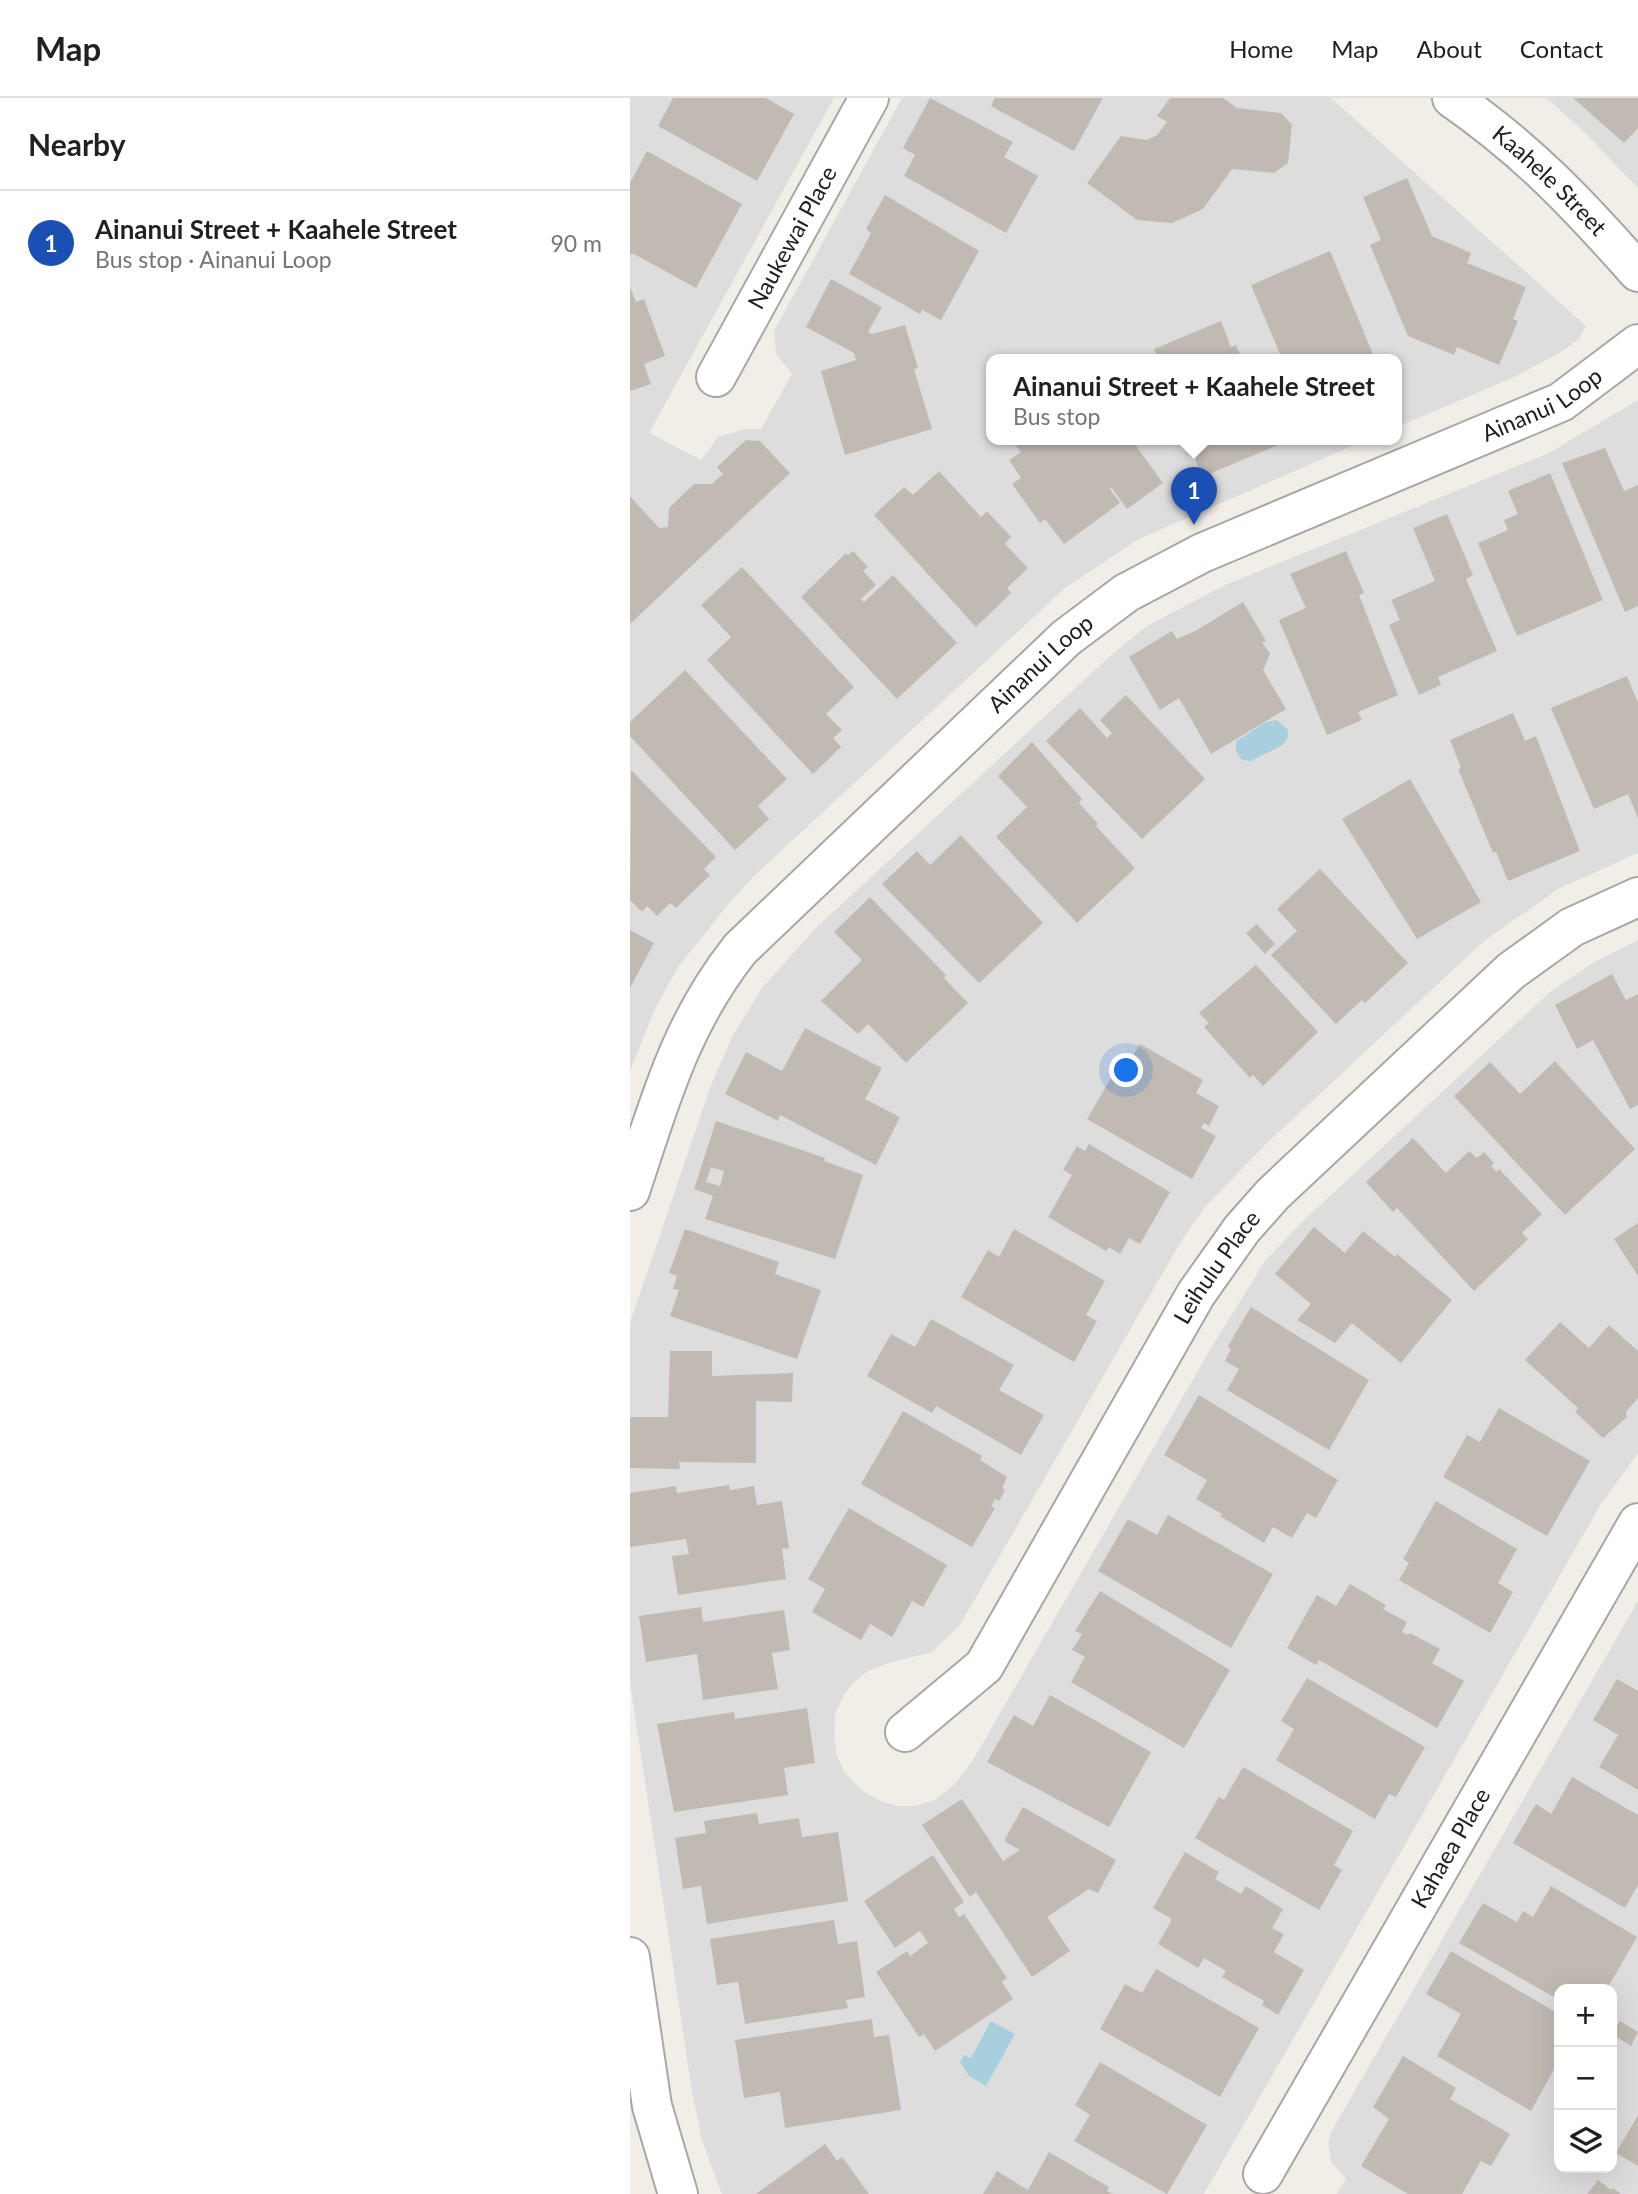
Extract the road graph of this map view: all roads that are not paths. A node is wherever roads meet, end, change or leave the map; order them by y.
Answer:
1 (869, 98) edge
2 (1452, 98) edge
3 (1638, 272) edge
4 (1638, 344) edge
5 (716, 377) dead end
6 (1638, 897) edge
7 (630, 1191) edge
8 (1638, 1523) edge
9 (905, 1732) dead end
10 (630, 1957) edge
11 (1262, 2174) dead end
12 (678, 2194) edge

1 - 5 street, Naukewai Place
2 - 3 street, Kaahele Street
4 - 7 street, Ainanui Loop
6 - 9 street, Leihulu Place
8 - 11 street, Kahaea Place
10 - 12 street

